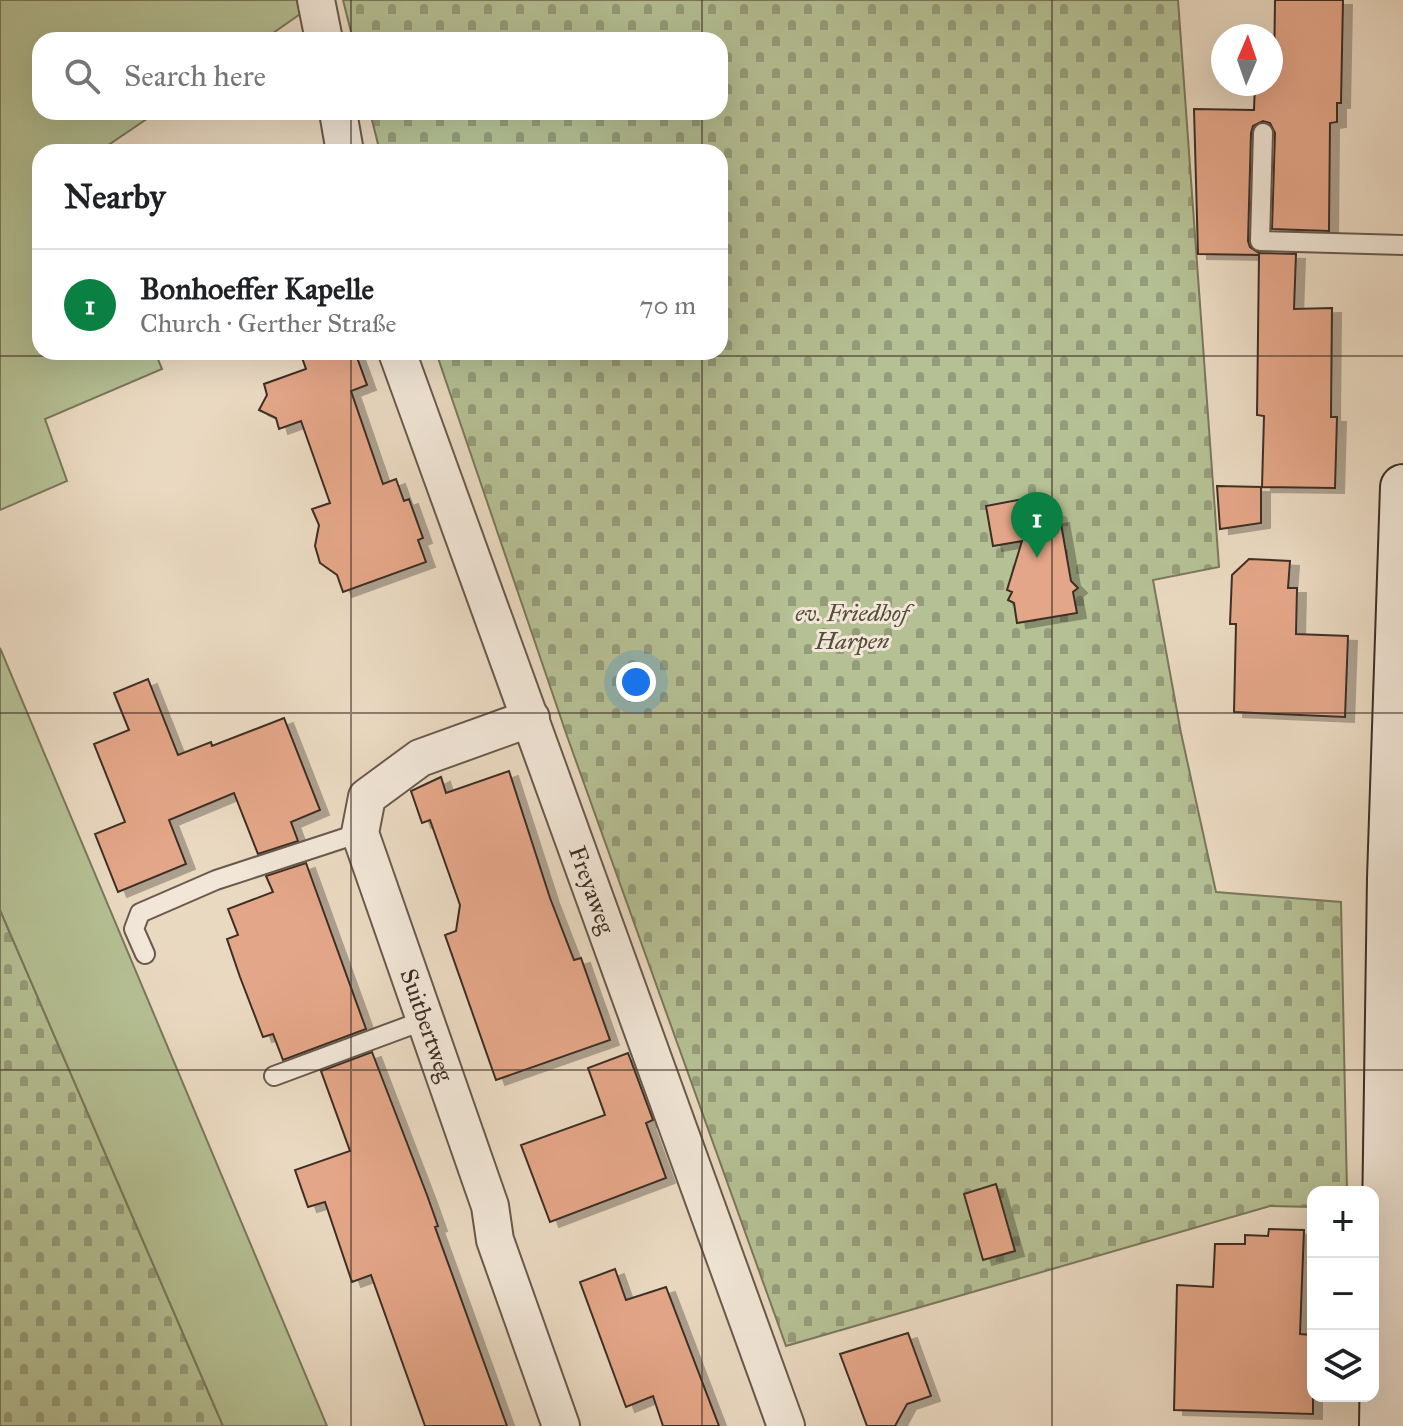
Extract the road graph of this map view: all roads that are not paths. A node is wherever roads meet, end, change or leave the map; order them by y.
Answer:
1 (316, 0) edge
2 (322, 32) edge
3 (339, 120) edge
4 (1263, 133) dead end
5 (344, 144) edge
6 (1403, 245) edge
7 (400, 360) edge
8 (1403, 487) edge
9 (531, 718) junction
10 (360, 833) junction
11 (145, 954) dead end
12 (425, 1020) junction
13 (274, 1076) dead end
14 (561, 1426) edge
15 (786, 1426) edge
16 (1382, 1426) edge

1 - 2 street
3 - 5 street
4 - 6 lane
7 - 9 street, Freyaweg
8 - 16 street
9 - 10 street
9 - 15 street, Freyaweg
10 - 11 lane
10 - 12 street, Suitbertweg
12 - 13 lane
12 - 14 street, Suitbertweg

